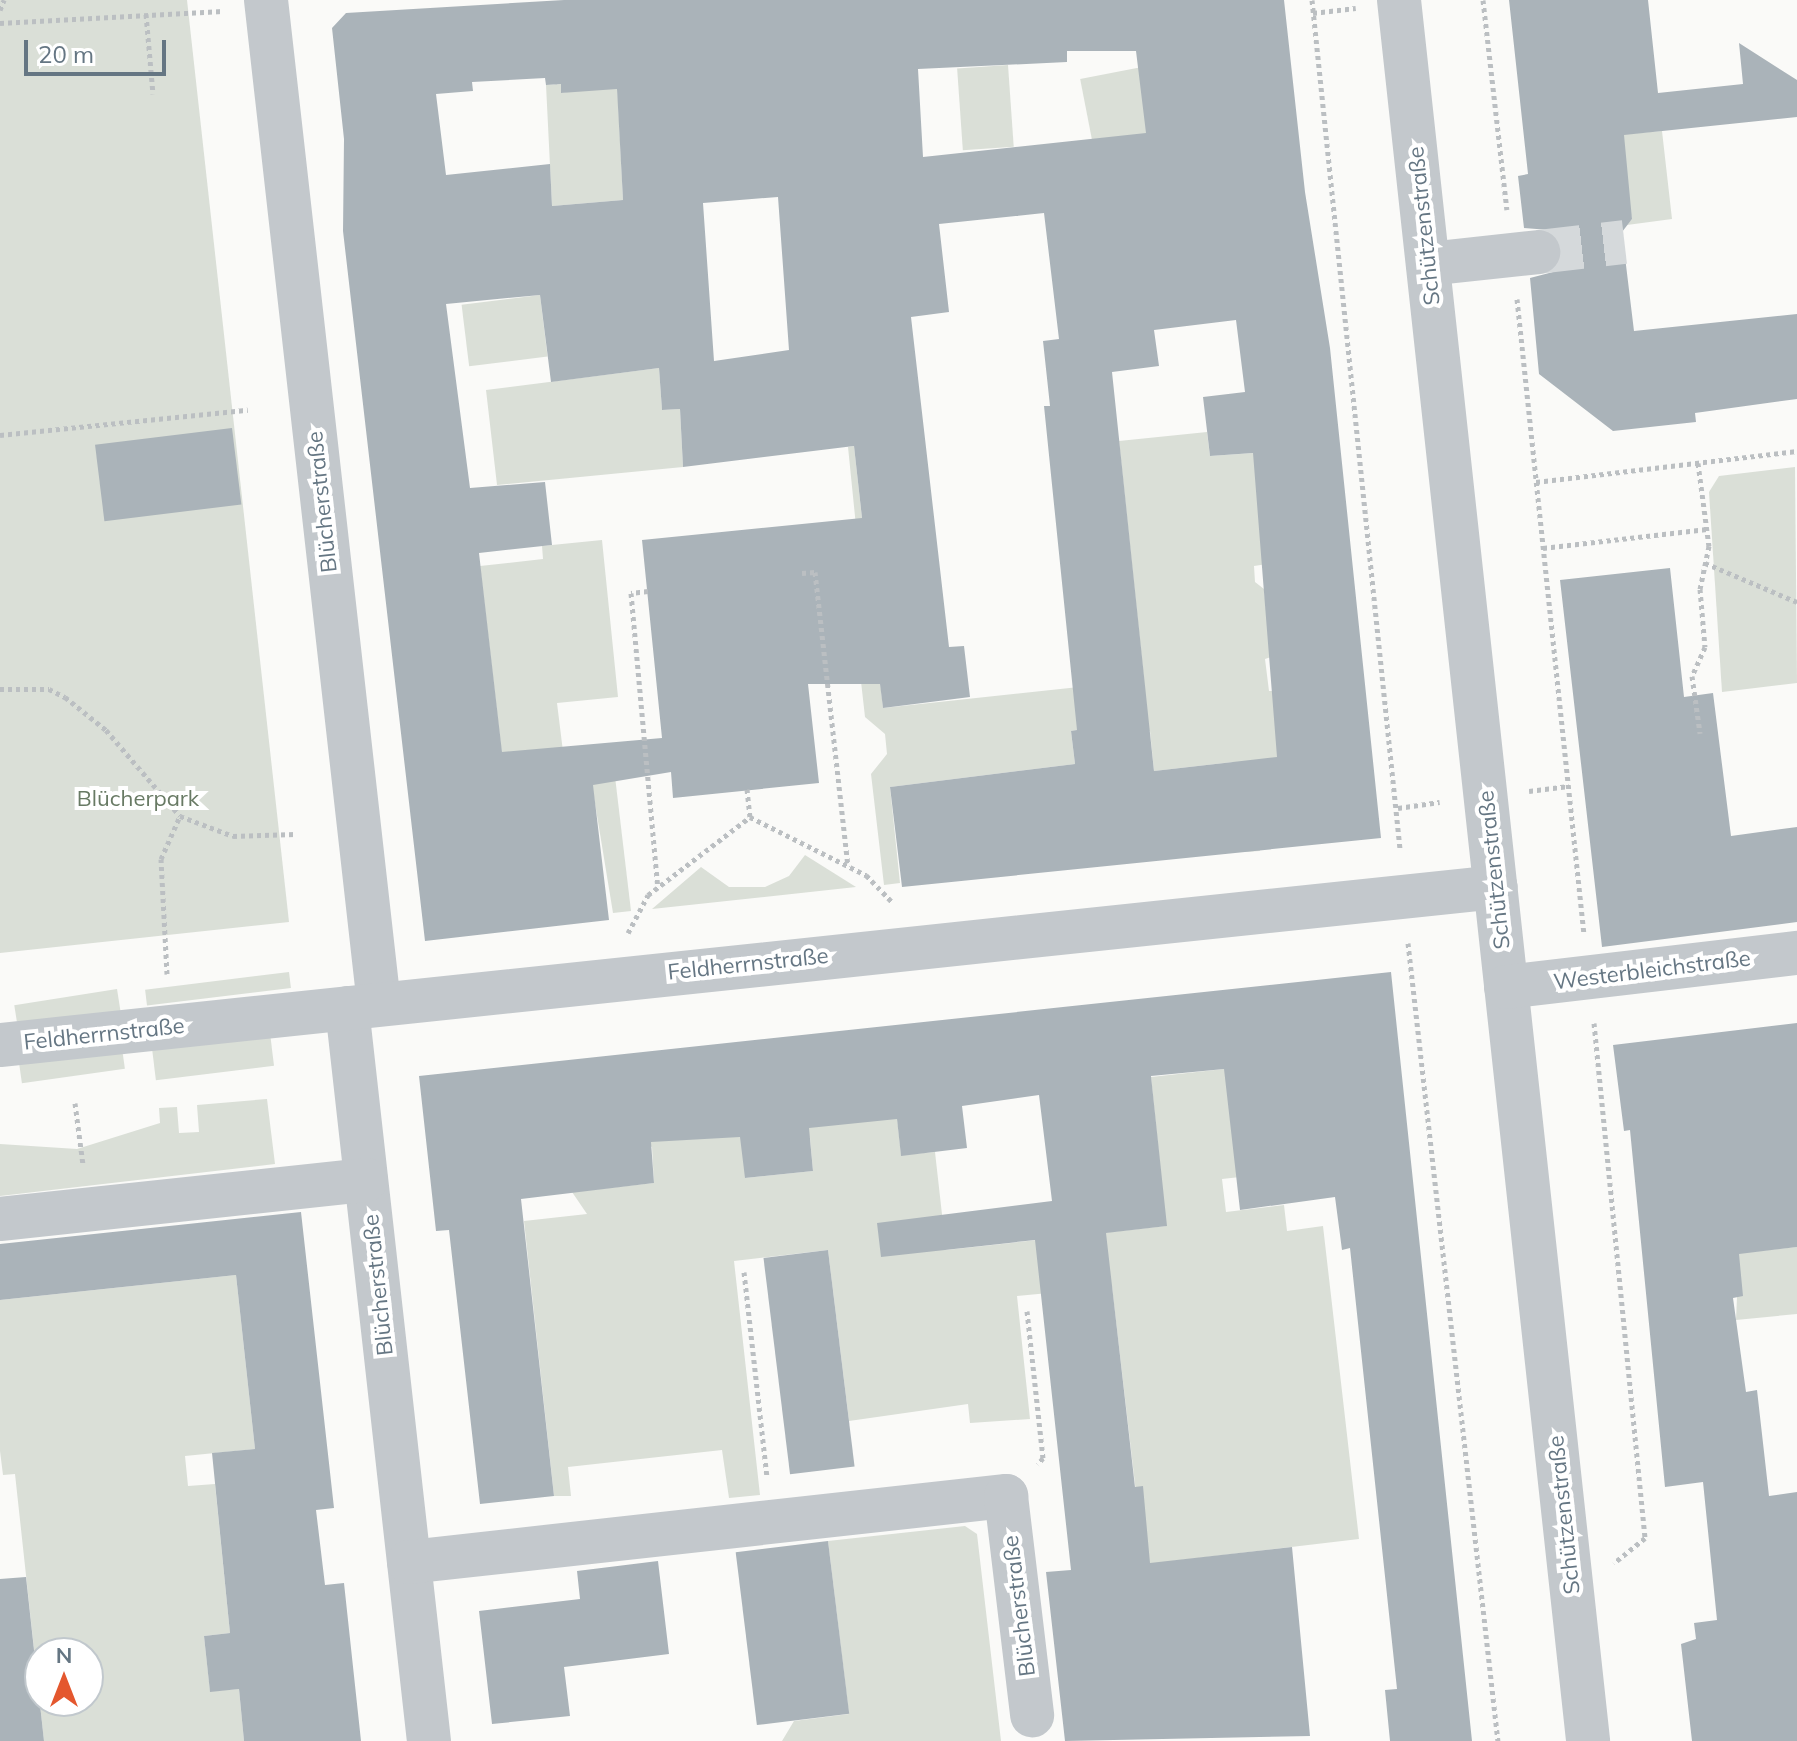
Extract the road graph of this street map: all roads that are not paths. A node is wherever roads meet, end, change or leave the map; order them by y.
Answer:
1 (1399, 0) edge
2 (267, 6) edge
3 (1538, 252) tunnel mouth
4 (1428, 264) junction
5 (1496, 887) junction
6 (1797, 953) edge
7 (1506, 987) junction
8 (363, 1006) junction
9 (0, 1045) edge
10 (366, 1180) junction
11 (0, 1219) edge
12 (409, 1562) junction
13 (1032, 1715) dead end
14 (429, 1741) edge
15 (1588, 1741) edge

1 - 4 street, Schützenstraße
2 - 8 street, Blücherstraße
3 - 4 street
4 - 5 street, Schützenstraße
5 - 7 street, Schützenstraße
5 - 8 street, Feldherrnstraße
6 - 7 street, Westerbleichstraße
7 - 15 street, Schützenstraße
8 - 9 street, Feldherrnstraße
8 - 10 street, Blücherstraße
10 - 11 street
10 - 12 street, Blücherstraße
12 - 13 street, Blücherstraße
12 - 14 street, Blücherstraße

